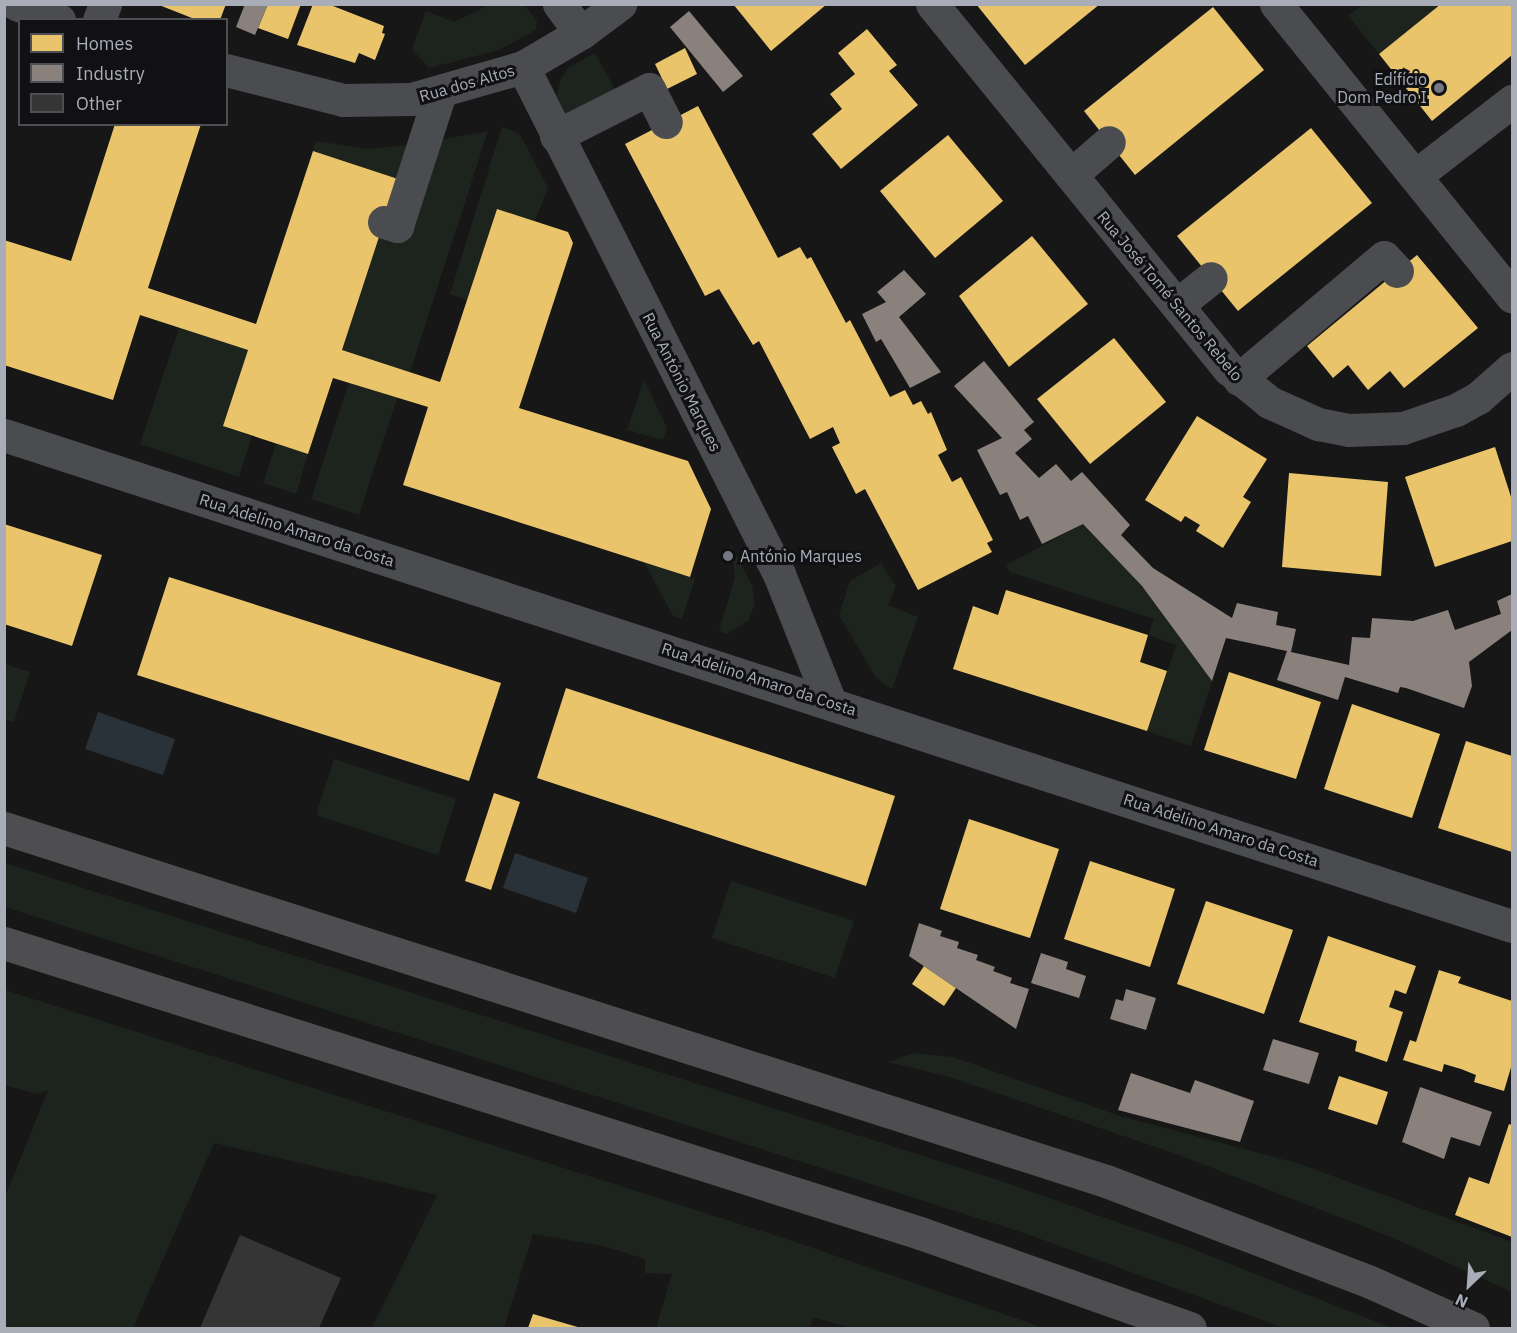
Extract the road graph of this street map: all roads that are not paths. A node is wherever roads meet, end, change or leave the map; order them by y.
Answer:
1 (16, 4) edge
2 (559, 4) edge
3 (620, 4) edge
4 (932, 4) edge
5 (1275, 4) edge
6 (54, 18) edge
7 (581, 33) junction
8 (523, 67) junction
9 (228, 71) edge
10 (440, 93) junction
11 (1512, 101) edge
12 (666, 122) dead end
13 (556, 136) junction
14 (1109, 142) dead end
15 (1071, 175) junction
16 (1415, 176) junction
17 (384, 222) dead end
18 (1397, 272) dead end
19 (1211, 278) dead end
20 (1512, 297) edge
21 (1177, 305) junction
22 (1512, 368) edge
23 (1239, 379) junction
24 (4, 435) edge
25 (830, 702) junction
26 (4, 828) edge
27 (1512, 926) edge
28 (4, 943) edge
29 (1190, 1329) edge
30 (1473, 1329) edge

1 - 6 street
2 - 7 street
3 - 7 street, Rua dos Altos
4 - 15 street, Rua José Tomé Santos Rebelo
5 - 16 street
7 - 8 street, Rua dos Altos
8 - 10 street, Rua dos Altos
8 - 13 street, Rua António Marques
9 - 10 street, Rua dos Altos
10 - 17 street
11 - 16 street
12 - 13 street
13 - 25 street, Rua António Marques
14 - 15 street
15 - 21 street, Rua José Tomé Santos Rebelo
16 - 20 street
18 - 23 street
19 - 21 street
21 - 23 street, Rua José Tomé Santos Rebelo
22 - 23 street, Rua José Tomé Santos Rebelo
24 - 25 street, Rua Adelino Amaro da Costa
25 - 27 street, Rua Adelino Amaro da Costa
26 - 30 highway
28 - 29 highway

